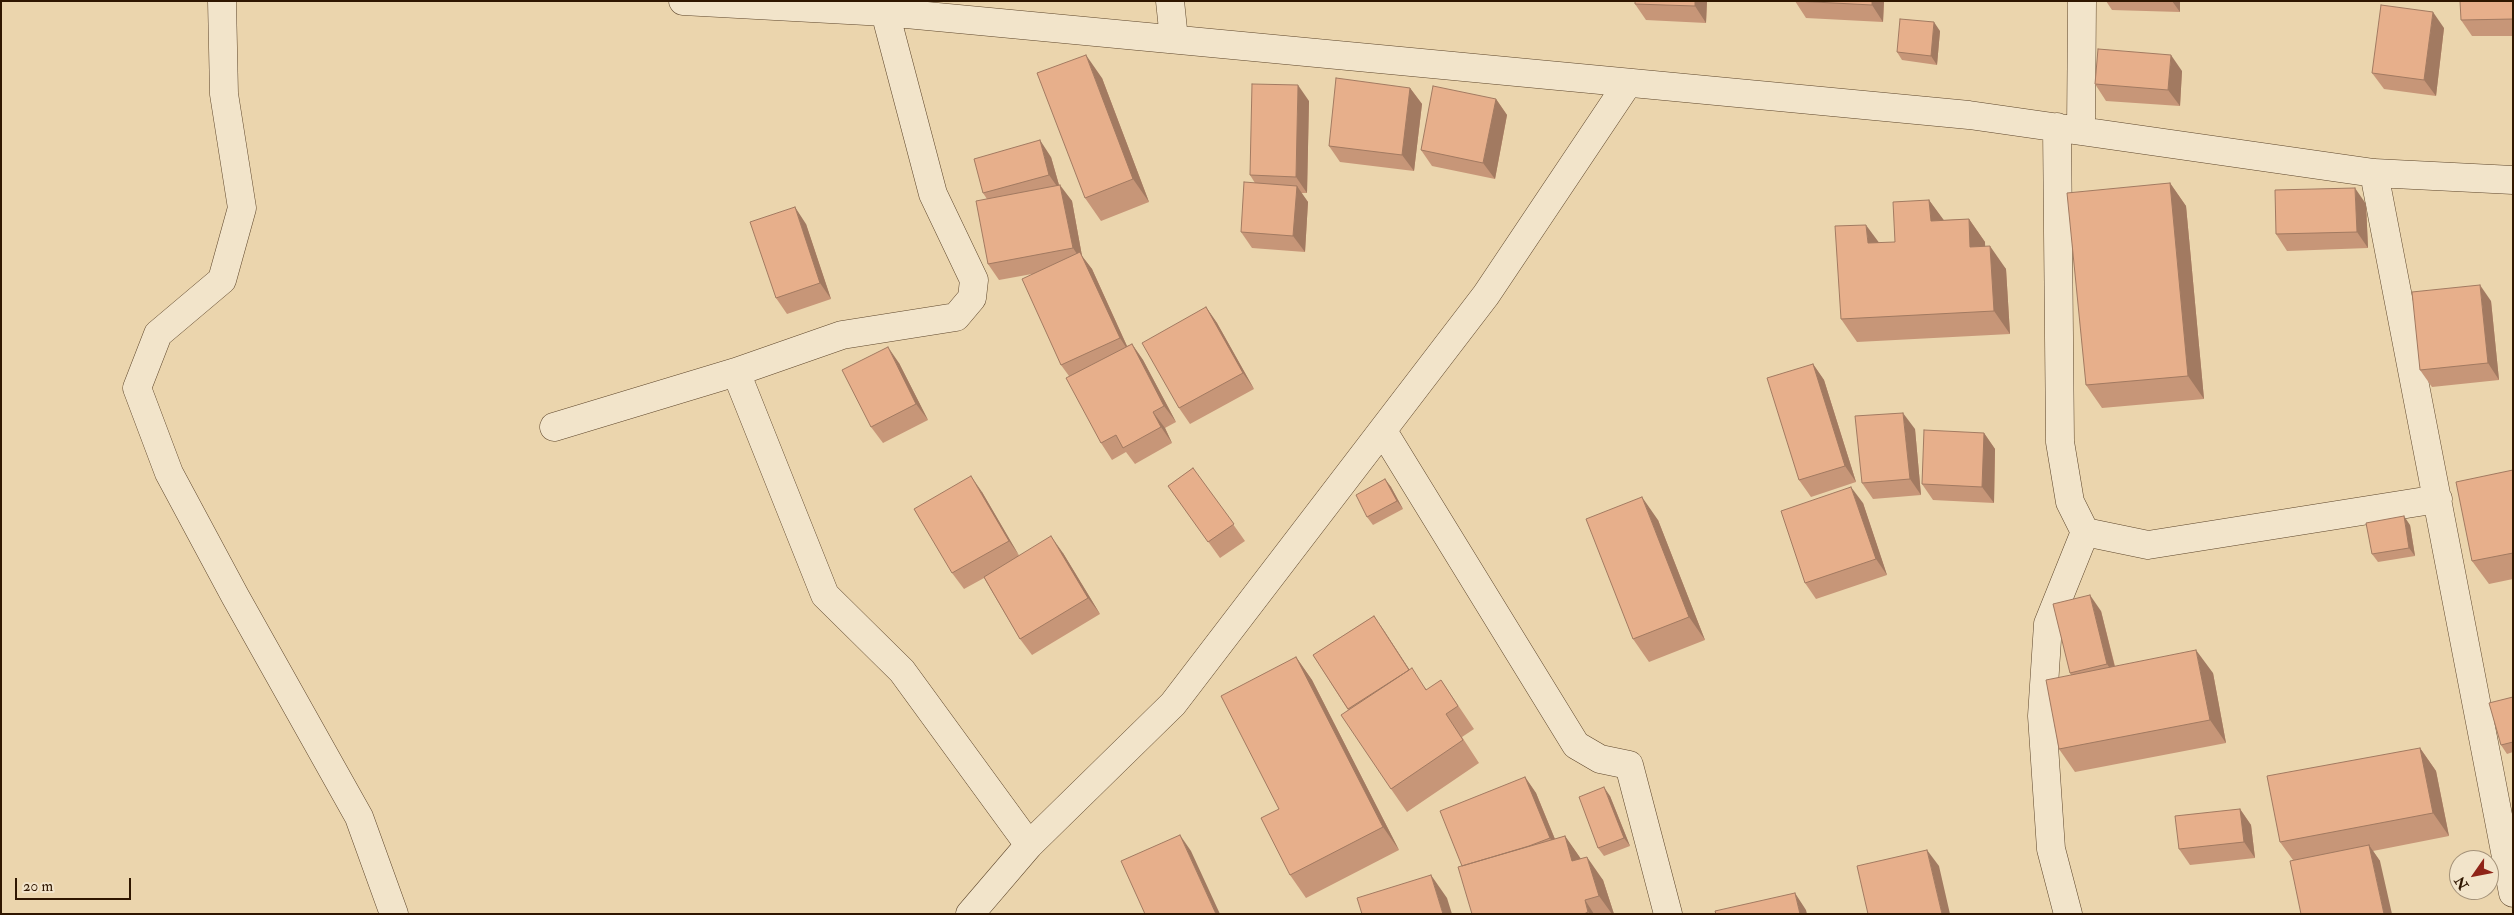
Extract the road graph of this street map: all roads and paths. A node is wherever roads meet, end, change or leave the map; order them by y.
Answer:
1 (222, 1) edge
2 (683, 1) edge
3 (1170, 1) edge
4 (2082, 1) edge
5 (866, 8) edge
6 (1174, 39) junction
7 (1628, 83) junction
8 (2069, 129) junction
9 (2374, 173) junction
10 (2513, 180) edge
11 (736, 372) junction
12 (554, 427) dead end
13 (1382, 431) junction
14 (2438, 500) junction
15 (2085, 532) junction
16 (1029, 844) junction
17 (2513, 893) edge
18 (394, 914) edge
19 (970, 914) edge
20 (1668, 914) edge
21 (2068, 914) edge

1 - 18 street
2 - 5 street
3 - 6 street
4 - 8 street
5 - 6 street
5 - 11 street
6 - 7 street
7 - 8 street
7 - 13 street
8 - 9 street
8 - 15 street
9 - 10 street
9 - 14 street
11 - 12 street
11 - 16 street
13 - 16 street
13 - 20 street
14 - 15 street
14 - 17 street
15 - 21 street
16 - 19 street

